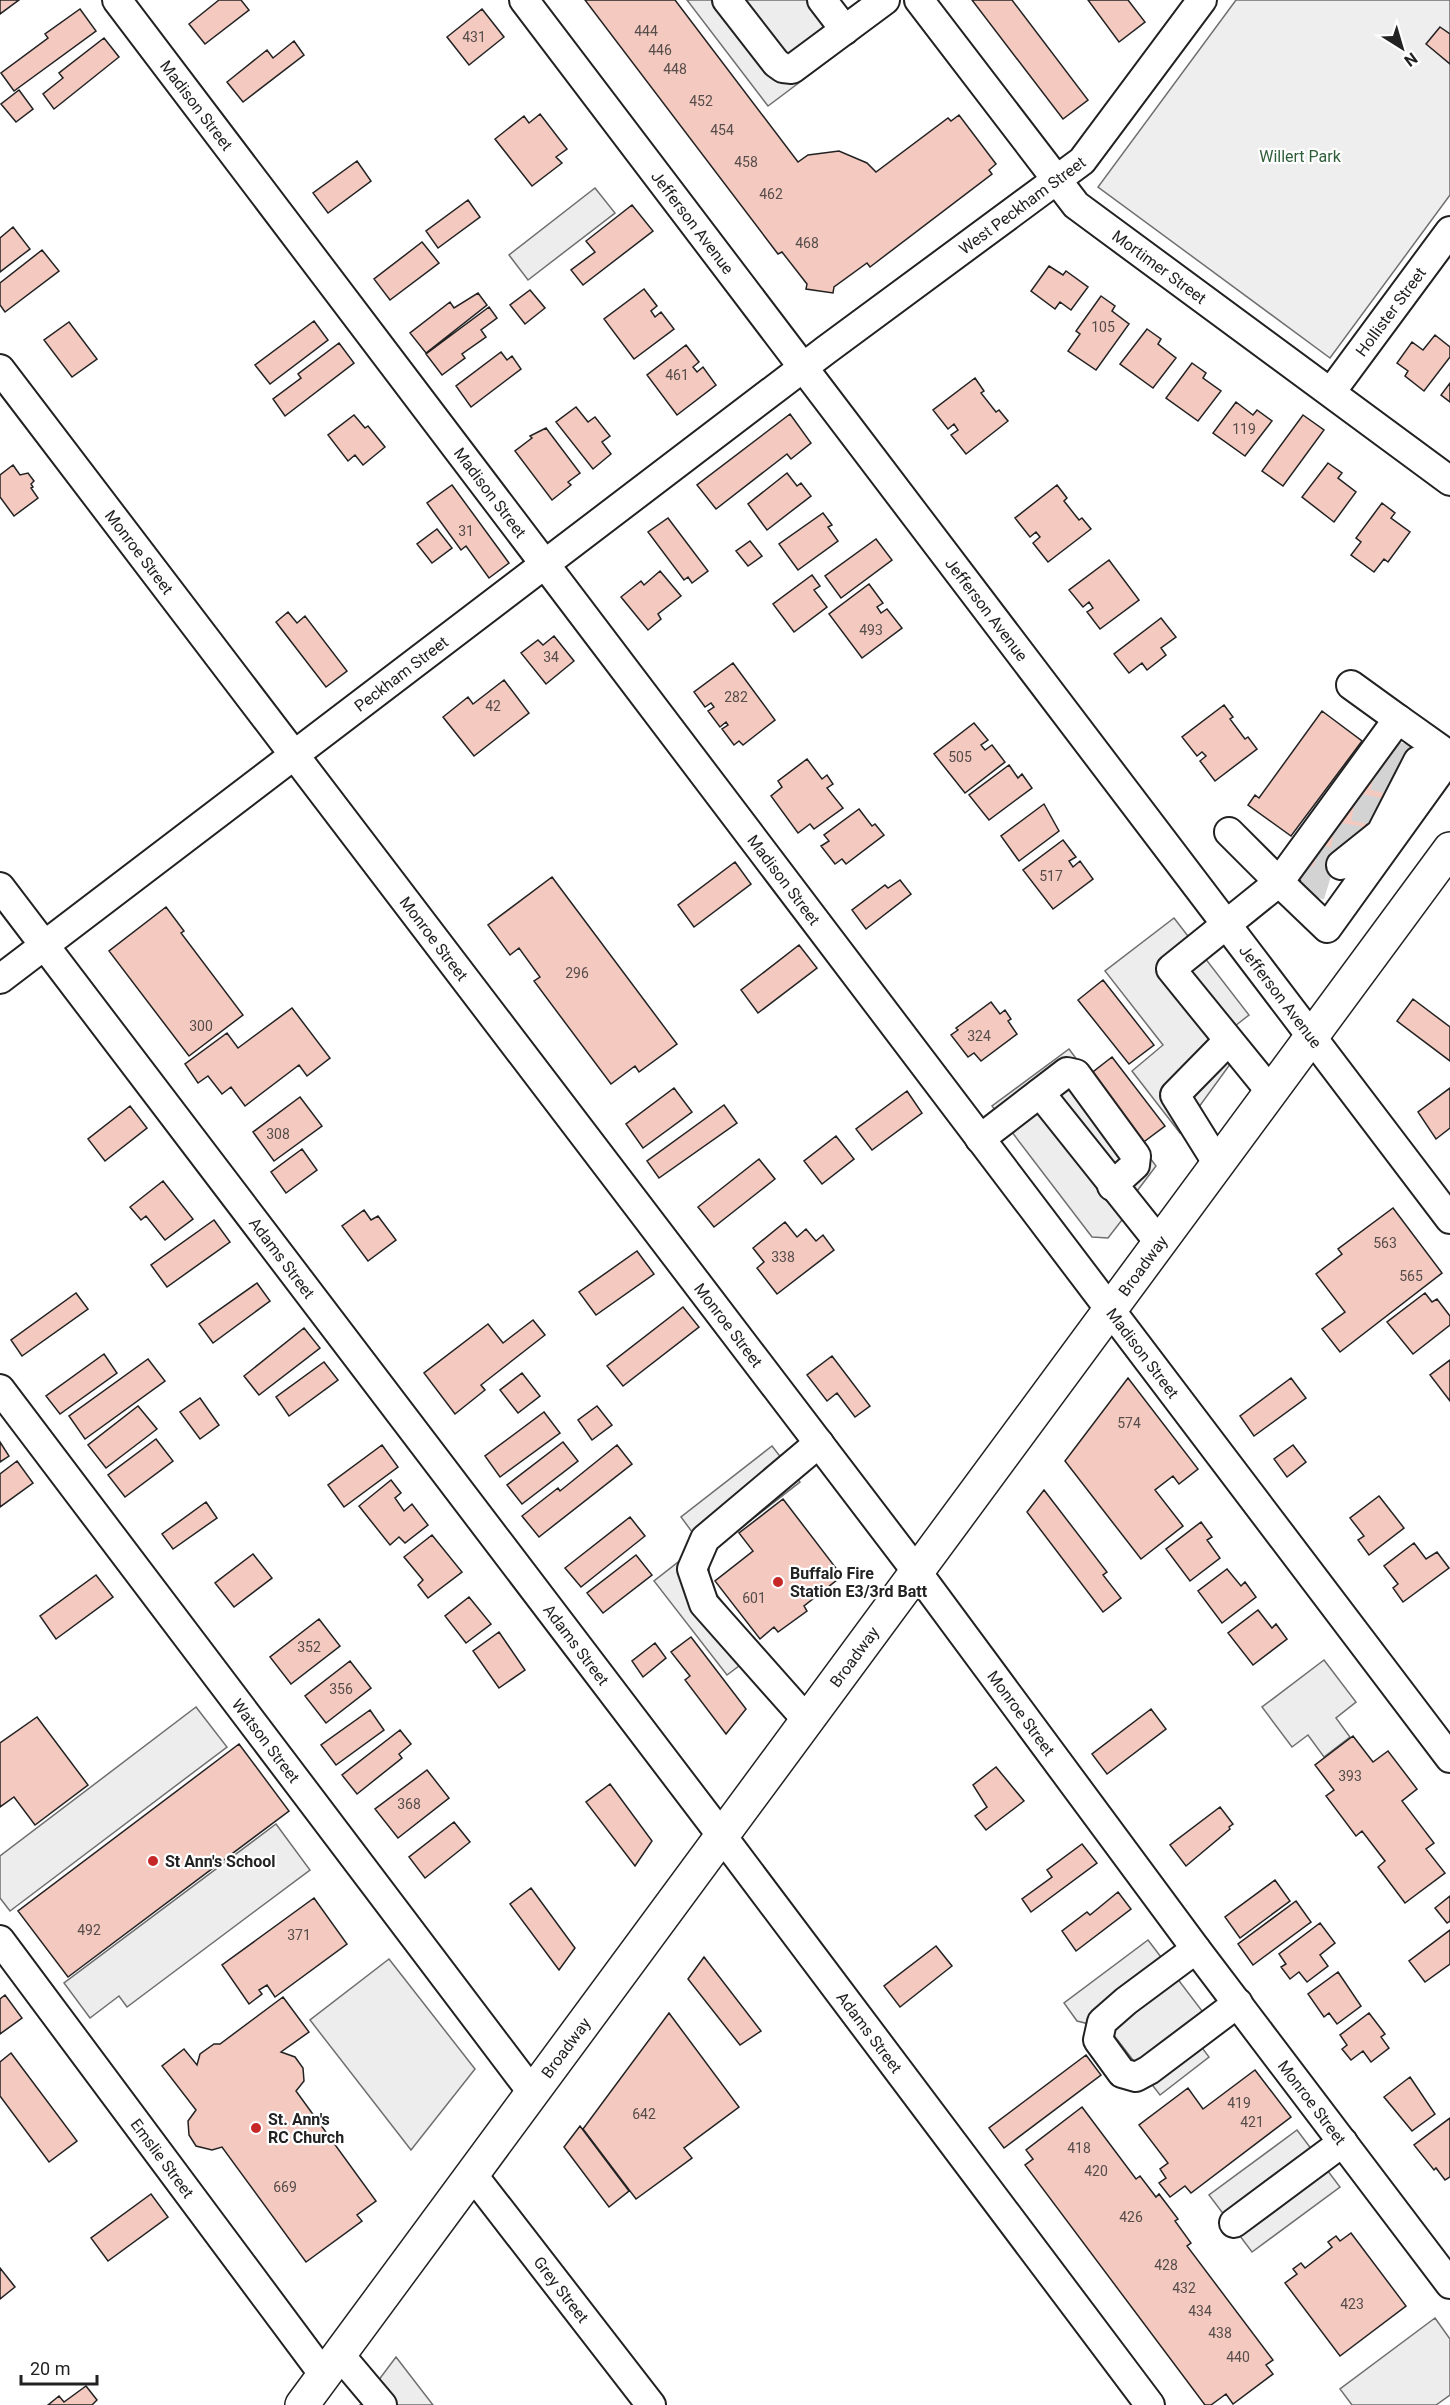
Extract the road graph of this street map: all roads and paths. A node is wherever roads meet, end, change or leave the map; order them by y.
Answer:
1 (117, 0) edge
2 (524, 0) edge
3 (727, 0) edge
4 (822, 0) edge
5 (885, 0) edge
6 (919, 0) edge
7 (1202, 0) edge
8 (845, 30) junction
9 (1057, 180) junction
10 (1450, 231) edge
11 (0, 369) edge
12 (802, 369) junction
13 (1331, 392) junction
14 (1450, 481) edge
15 (544, 564) junction
16 (1351, 685) dead end
17 (1398, 719) junction
18 (294, 754) junction
19 (1450, 756) edge
20 (1359, 823) junction
21 (1229, 832) dead end
22 (1450, 849) edge
23 (1313, 874) junction
24 (0, 887) edge
25 (1227, 925) junction
26 (46, 945) junction
27 (0, 979) edge
28 (1312, 1036) junction
29 (1228, 1041) junction
30 (1271, 1092) junction
31 (1040, 1093) junction
32 (980, 1139) junction
33 (1218, 1164) junction
34 (1112, 1186) junction
35 (1450, 1219) edge
36 (1160, 1242) junction
37 (1110, 1310) junction
38 (0, 1389) edge
39 (819, 1443) junction
40 (917, 1572) junction
41 (807, 1720) junction
42 (1450, 1758) edge
43 (722, 1836) junction
44 (0, 1940) edge
45 (1197, 1949) junction
46 (1238, 2003) junction
47 (532, 2092) junction
48 (1343, 2142) junction
49 (472, 2174) junction
50 (1234, 2223) dead end
51 (1450, 2284) edge
52 (332, 2365) junction
53 (302, 2405) edge
54 (382, 2405) edge
55 (651, 2405) edge
56 (1150, 2405) edge

1 - 15 street, Madison Street
2 - 12 street, Jefferson Avenue
3 - 8 street
4 - 8 street
5 - 8 street
6 - 9 street, Mortimer Street
7 - 9 street, West Peckham Street
9 - 12 street, West Peckham Street
9 - 13 street, Mortimer Street
10 - 13 street, Hollister Street
11 - 18 street, Monroe Street
12 - 15 street, Peckham Street
12 - 25 street, Jefferson Avenue
13 - 14 street, Mortimer Street
15 - 18 street, Peckham Street
15 - 32 street, Madison Street
16 - 17 street
17 - 19 street
17 - 20 street
18 - 26 street, Peckham Street
18 - 39 street, Monroe Street
19 - 20 street
20 - 20 street
20 - 23 street
20 - 23 street
20 - 23 street
20 - 23 street
21 - 23 street
22 - 28 main road, Broadway
23 - 25 street
24 - 26 street, Adams Street
25 - 28 street, Jefferson Avenue
25 - 29 street
26 - 27 street, Peckham Street
26 - 43 street, Adams Street
28 - 30 main road, Broadway
28 - 35 street, Jefferson Avenue
29 - 30 street
29 - 33 street
30 - 33 main road, Broadway
31 - 32 street
31 - 34 street
31 - 34 street
32 - 37 street, Madison Street
33 - 36 main road, Broadway
34 - 36 street
36 - 37 main road, Broadway
37 - 40 main road, Broadway
37 - 42 street, Madison Street
38 - 47 street, Watson Street
39 - 40 street, Monroe Street
39 - 41 street
40 - 41 main road, Broadway
40 - 45 street, Monroe Street
41 - 43 main road, Broadway
43 - 47 main road, Broadway
43 - 56 street, Adams Street
44 - 52 street, Emslie Street
45 - 46 street, Monroe Street
45 - 46 street
46 - 48 street, Monroe Street
47 - 49 main road, Broadway
48 - 50 street
48 - 51 street, Monroe Street
49 - 52 main road, Broadway
49 - 55 street, Grey Street
52 - 53 main road, Broadway
52 - 54 street, Emslie Street

